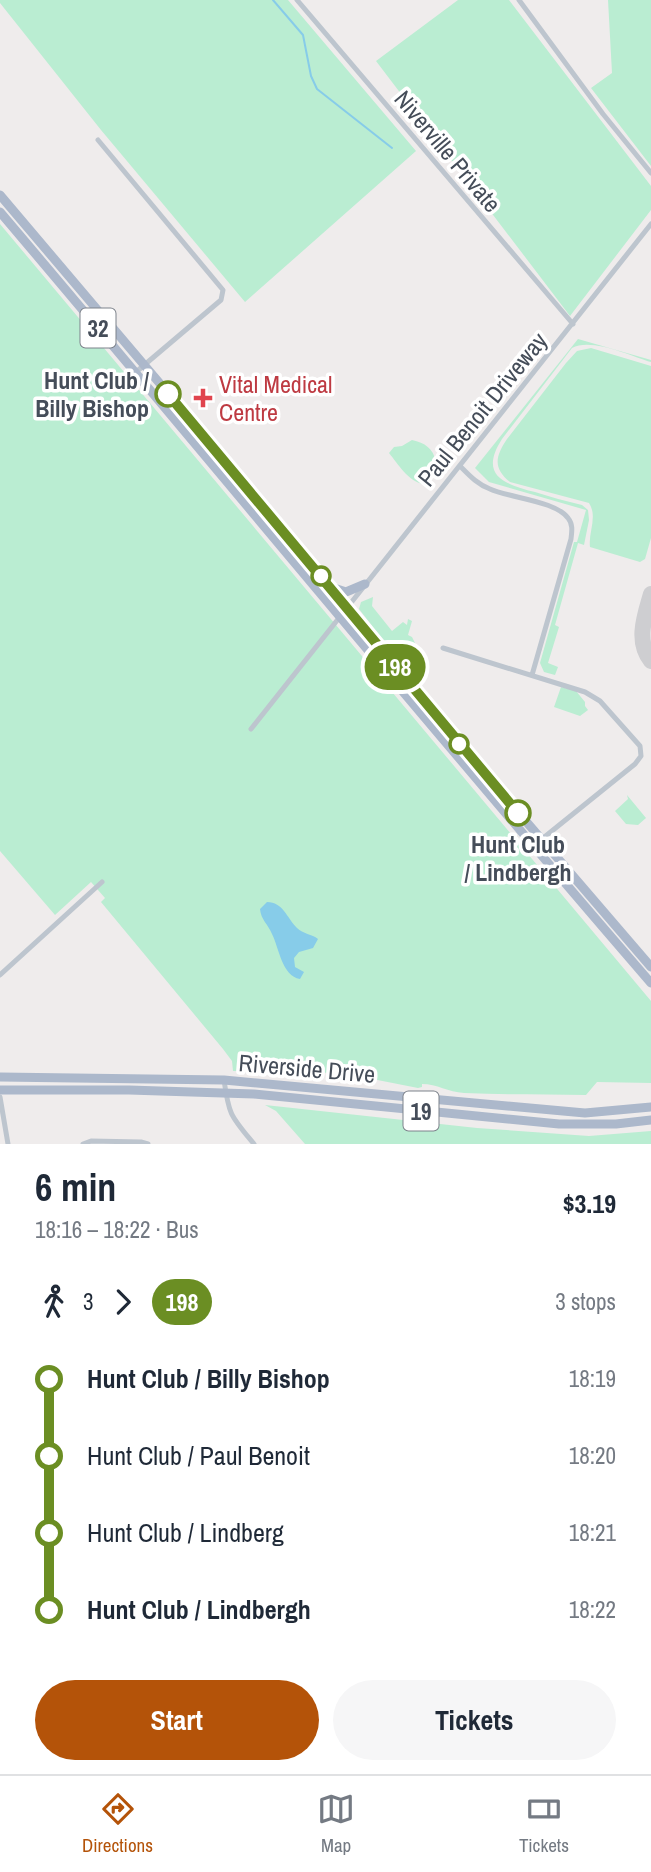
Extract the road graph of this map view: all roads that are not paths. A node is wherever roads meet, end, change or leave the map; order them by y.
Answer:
1 (297, 0) edge
2 (519, 0) edge
3 (97, 140) dead end
4 (651, 173) edge
5 (0, 195) edge
6 (0, 212) edge
7 (651, 224) edge
8 (573, 324) junction
9 (144, 365) junction
10 (136, 372) junction
11 (460, 466) junction
12 (365, 584) junction
13 (330, 587) junction
14 (343, 611) junction
15 (443, 648) dead end
16 (532, 675) junction
17 (251, 729) dead end
18 (541, 840) junction
19 (533, 847) junction
20 (102, 882) dead end
21 (623, 943) junction
22 (651, 967) edge
23 (0, 975) edge
24 (651, 984) edge
25 (0, 1077) edge
26 (225, 1080) junction
27 (0, 1090) edge
28 (226, 1093) junction
29 (0, 1097) edge
30 (651, 1107) edge
31 (651, 1120) edge
32 (8, 1144) edge
33 (83, 1144) edge
34 (148, 1144) edge
35 (254, 1144) edge

1 - 8 street, Niverville Private
2 - 4 street
3 - 9 street
5 - 9 main road, 32
6 - 10 main road, 32
7 - 8 street, Paul Benoit Driveway
8 - 11 street, Paul Benoit Driveway
9 - 10 street
9 - 13 main road, 32
10 - 14 main road, 32
11 - 12 street, Paul Benoit Driveway
11 - 16 street
12 - 13 main road
12 - 14 street, Paul Benoit Driveway
13 - 14 main road, 32
14 - 17 street, Paul Benoit Driveway
14 - 18 main road, 32
14 - 19 main road, 32
15 - 16 street
16 - 18 street
18 - 19 street
18 - 21 main road, 32
19 - 21 main road, 32
20 - 23 street
21 - 22 main road, 32
21 - 24 main road, 32
25 - 26 main road, Riverside Drive / 19
26 - 28 street
26 - 30 main road, Riverside Drive / 19
27 - 28 main road, Riverside Drive / 19
28 - 31 main road, Riverside Drive / 19
28 - 35 street
29 - 32 street
33 - 34 street

